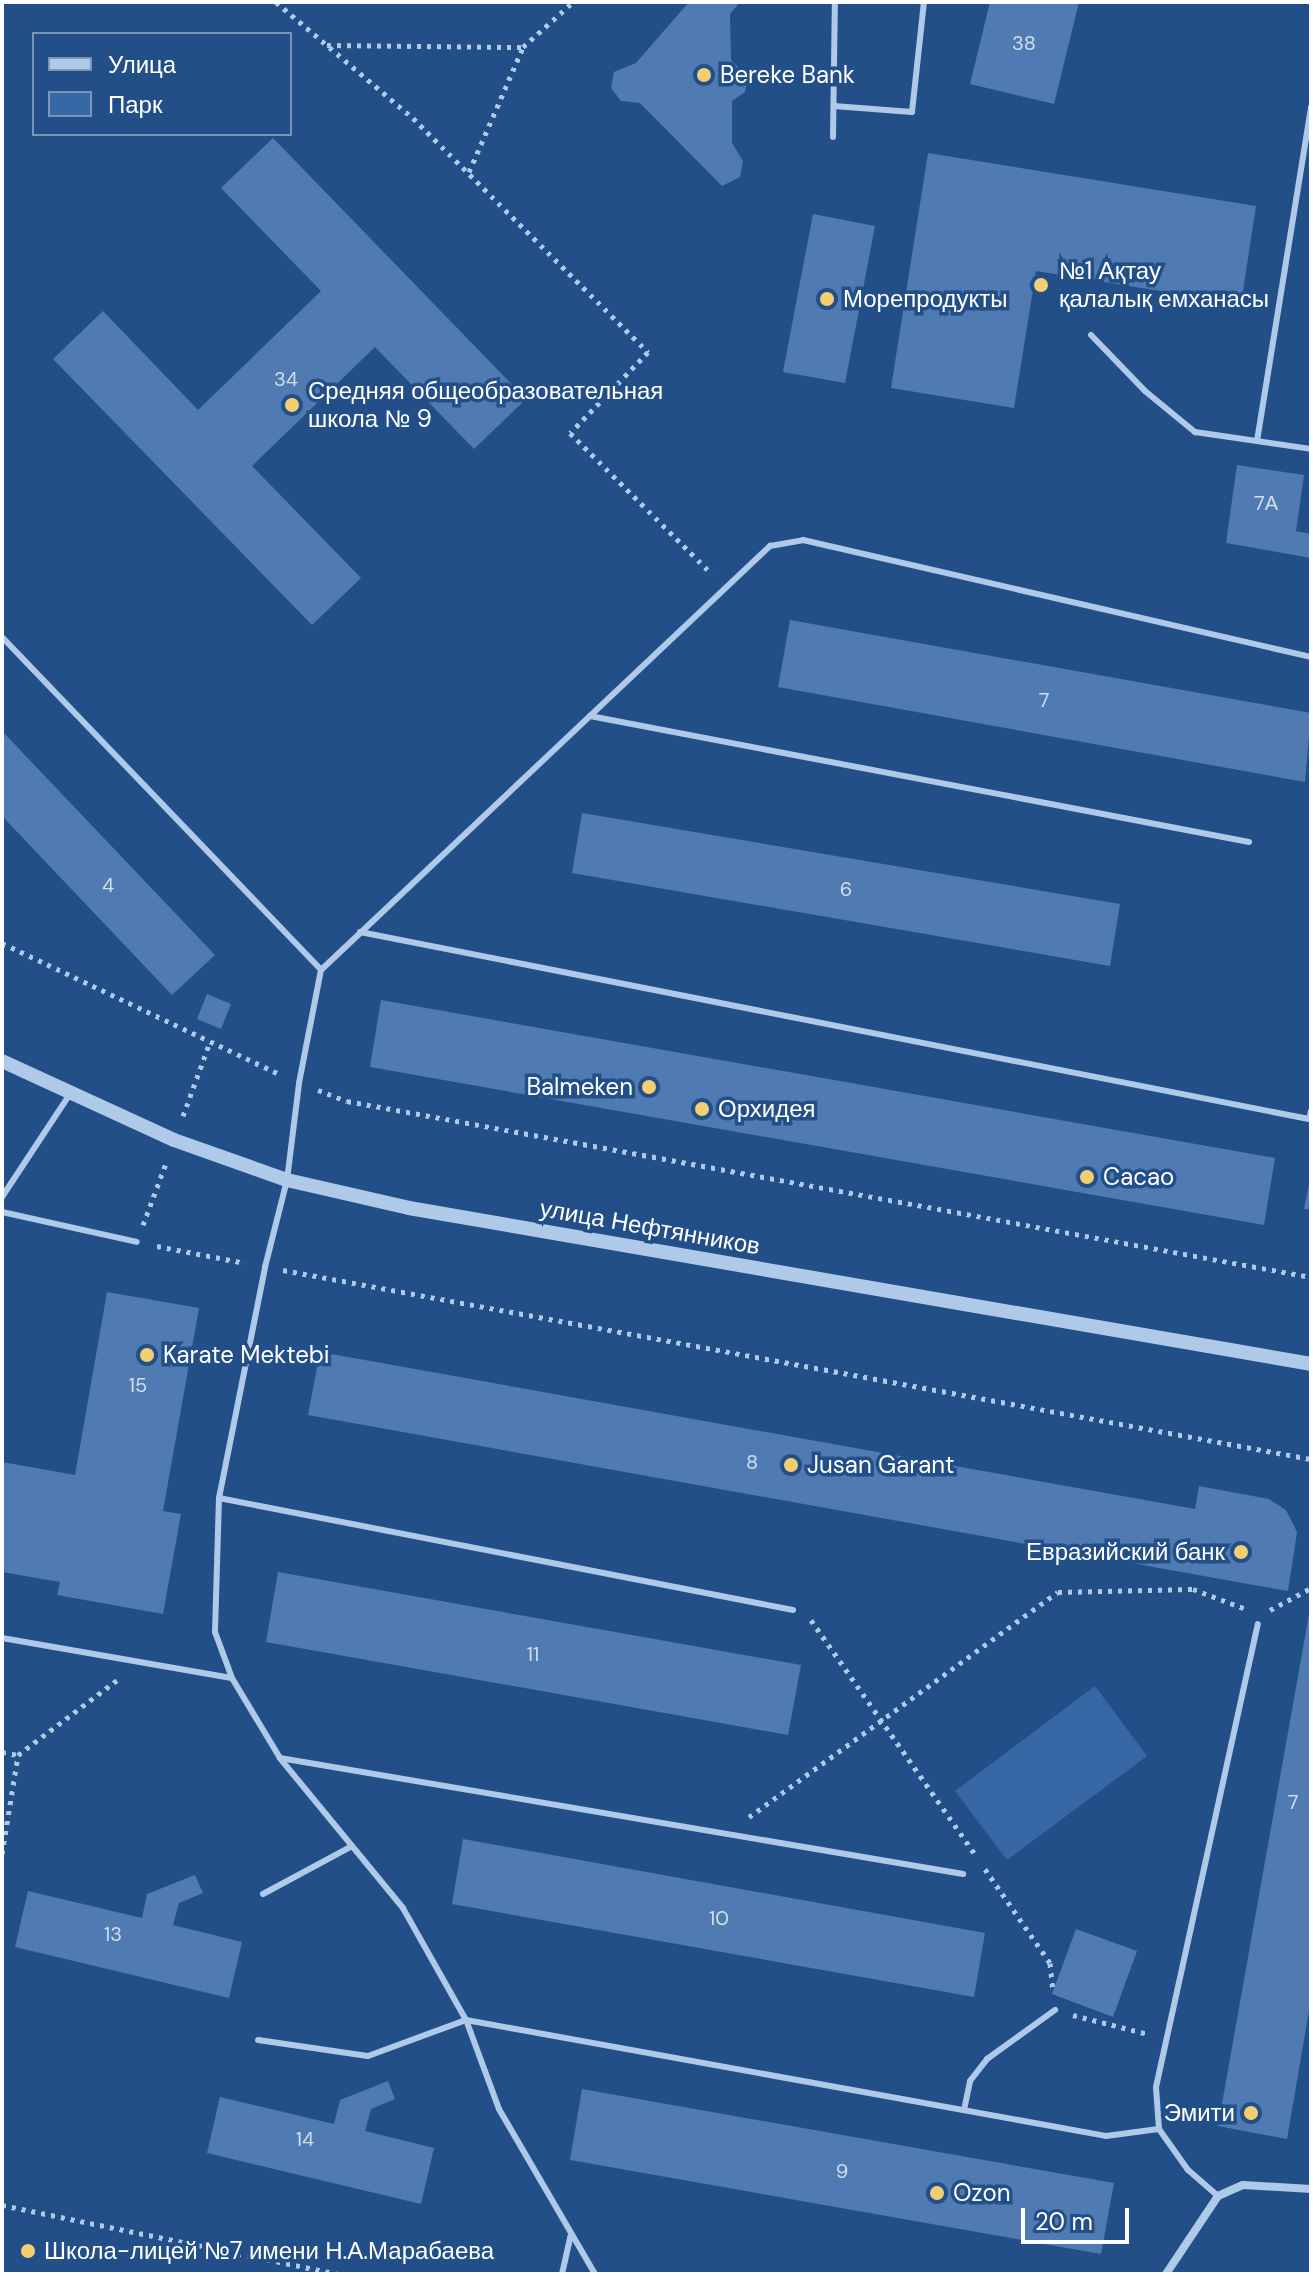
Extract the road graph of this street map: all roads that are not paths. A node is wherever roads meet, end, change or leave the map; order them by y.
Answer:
1 (835, 2) edge
2 (924, 2) edge
3 (834, 106) junction
4 (1311, 106) edge
5 (833, 137) dead end
6 (1091, 335) dead end
7 (1257, 441) junction
8 (1311, 449) edge
9 (2, 637) edge
10 (1311, 657) edge
11 (590, 716) junction
12 (1249, 842) dead end
13 (360, 932) junction
14 (321, 970) junction
15 (2, 1061) edge
16 (70, 1094) junction
17 (1311, 1111) edge
18 (287, 1180) junction
19 (2, 1197) edge
20 (2, 1212) edge
21 (137, 1242) road end
22 (1311, 1364) edge
23 (219, 1498) junction
24 (793, 1610) road end
25 (1258, 1624) dead end
26 (2, 1638) edge
27 (232, 1678) junction
28 (280, 1758) junction
29 (352, 1846) junction
30 (963, 1874) dead end
31 (263, 1894) dead end
32 (1055, 2010) road end
33 (466, 2020) junction
34 (258, 2040) dead end
35 (964, 2110) junction
36 (1159, 2129) junction
37 (1311, 2189) edge
38 (1218, 2196) junction
39 (571, 2234) junction
40 (562, 2274) edge
41 (595, 2274) edge
42 (1166, 2274) edge

1 - 3 lane
2 - 3 lane
3 - 5 lane
4 - 7 lane
6 - 7 lane
7 - 8 lane
9 - 14 lane
10 - 11 lane
11 - 12 lane
11 - 13 lane
13 - 14 lane
13 - 17 lane
14 - 18 lane
15 - 16 street, улица Нефтянников
16 - 18 street, улица Нефтянников
16 - 19 lane
18 - 22 street, улица Нефтянников
18 - 23 lane
20 - 21 lane
23 - 24 lane
23 - 27 lane
25 - 36 lane
26 - 27 lane
27 - 28 lane
28 - 29 lane
28 - 30 lane
29 - 31 lane
29 - 33 lane
32 - 35 lane
33 - 34 lane
33 - 35 lane
33 - 39 lane
35 - 36 lane
36 - 38 lane
37 - 38 street
38 - 42 street
39 - 40 lane
39 - 41 lane

